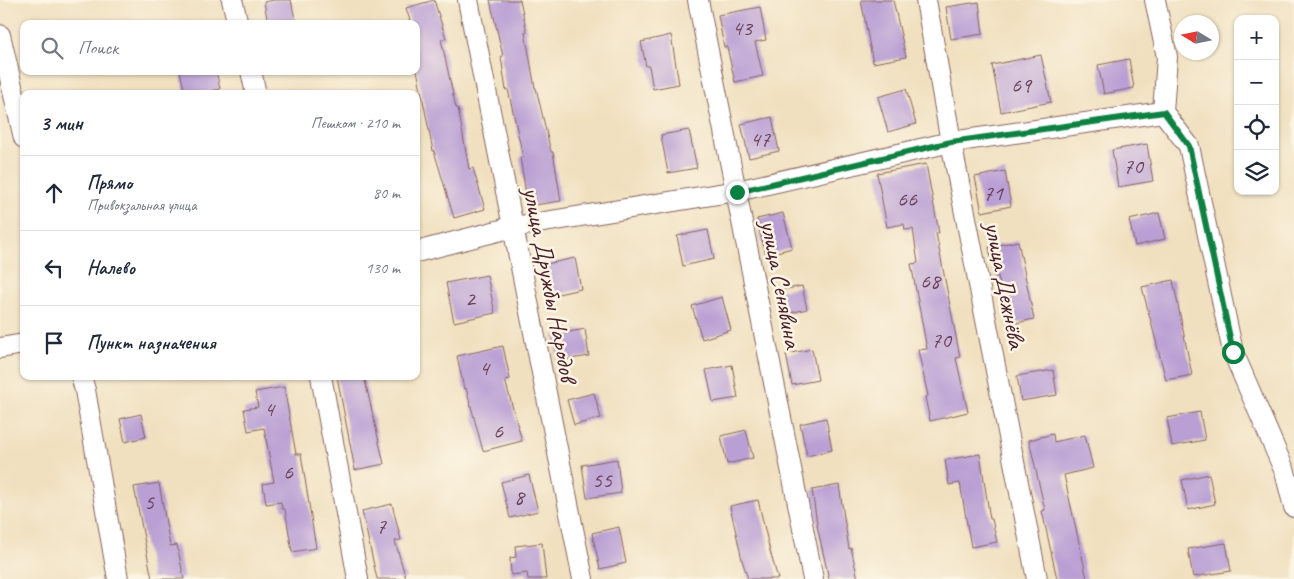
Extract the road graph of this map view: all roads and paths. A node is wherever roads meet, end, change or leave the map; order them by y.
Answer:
1 (232, 0) edge
2 (468, 0) edge
3 (698, 0) edge
4 (926, 0) edge
5 (1155, 0) edge
6 (237, 20) edge
7 (0, 35) edge
8 (251, 75) edge
9 (255, 90) edge
10 (1164, 112) junction
11 (20, 121) edge
12 (951, 142) junction
13 (737, 192) junction
14 (513, 227) junction
15 (420, 251) edge
16 (20, 345) edge
17 (0, 348) edge
18 (82, 380) edge
19 (322, 380) edge
20 (1294, 507) edge
21 (118, 579) edge
22 (358, 579) edge
23 (583, 579) edge
24 (813, 579) edge
25 (1037, 579) edge

1 - 6 street
2 - 14 street, улица Дружбы Народов
3 - 13 street, улица Сенявина
4 - 12 street, улица Дежнёва
5 - 10 street
7 - 11 street
8 - 9 street
10 - 12 street
10 - 20 street
12 - 13 street
12 - 25 street, улица Дежнёва
13 - 14 street
13 - 24 street, улица Сенявина
14 - 15 street
14 - 23 street, улица Дружбы Народов
16 - 17 street
18 - 21 street
19 - 22 street

